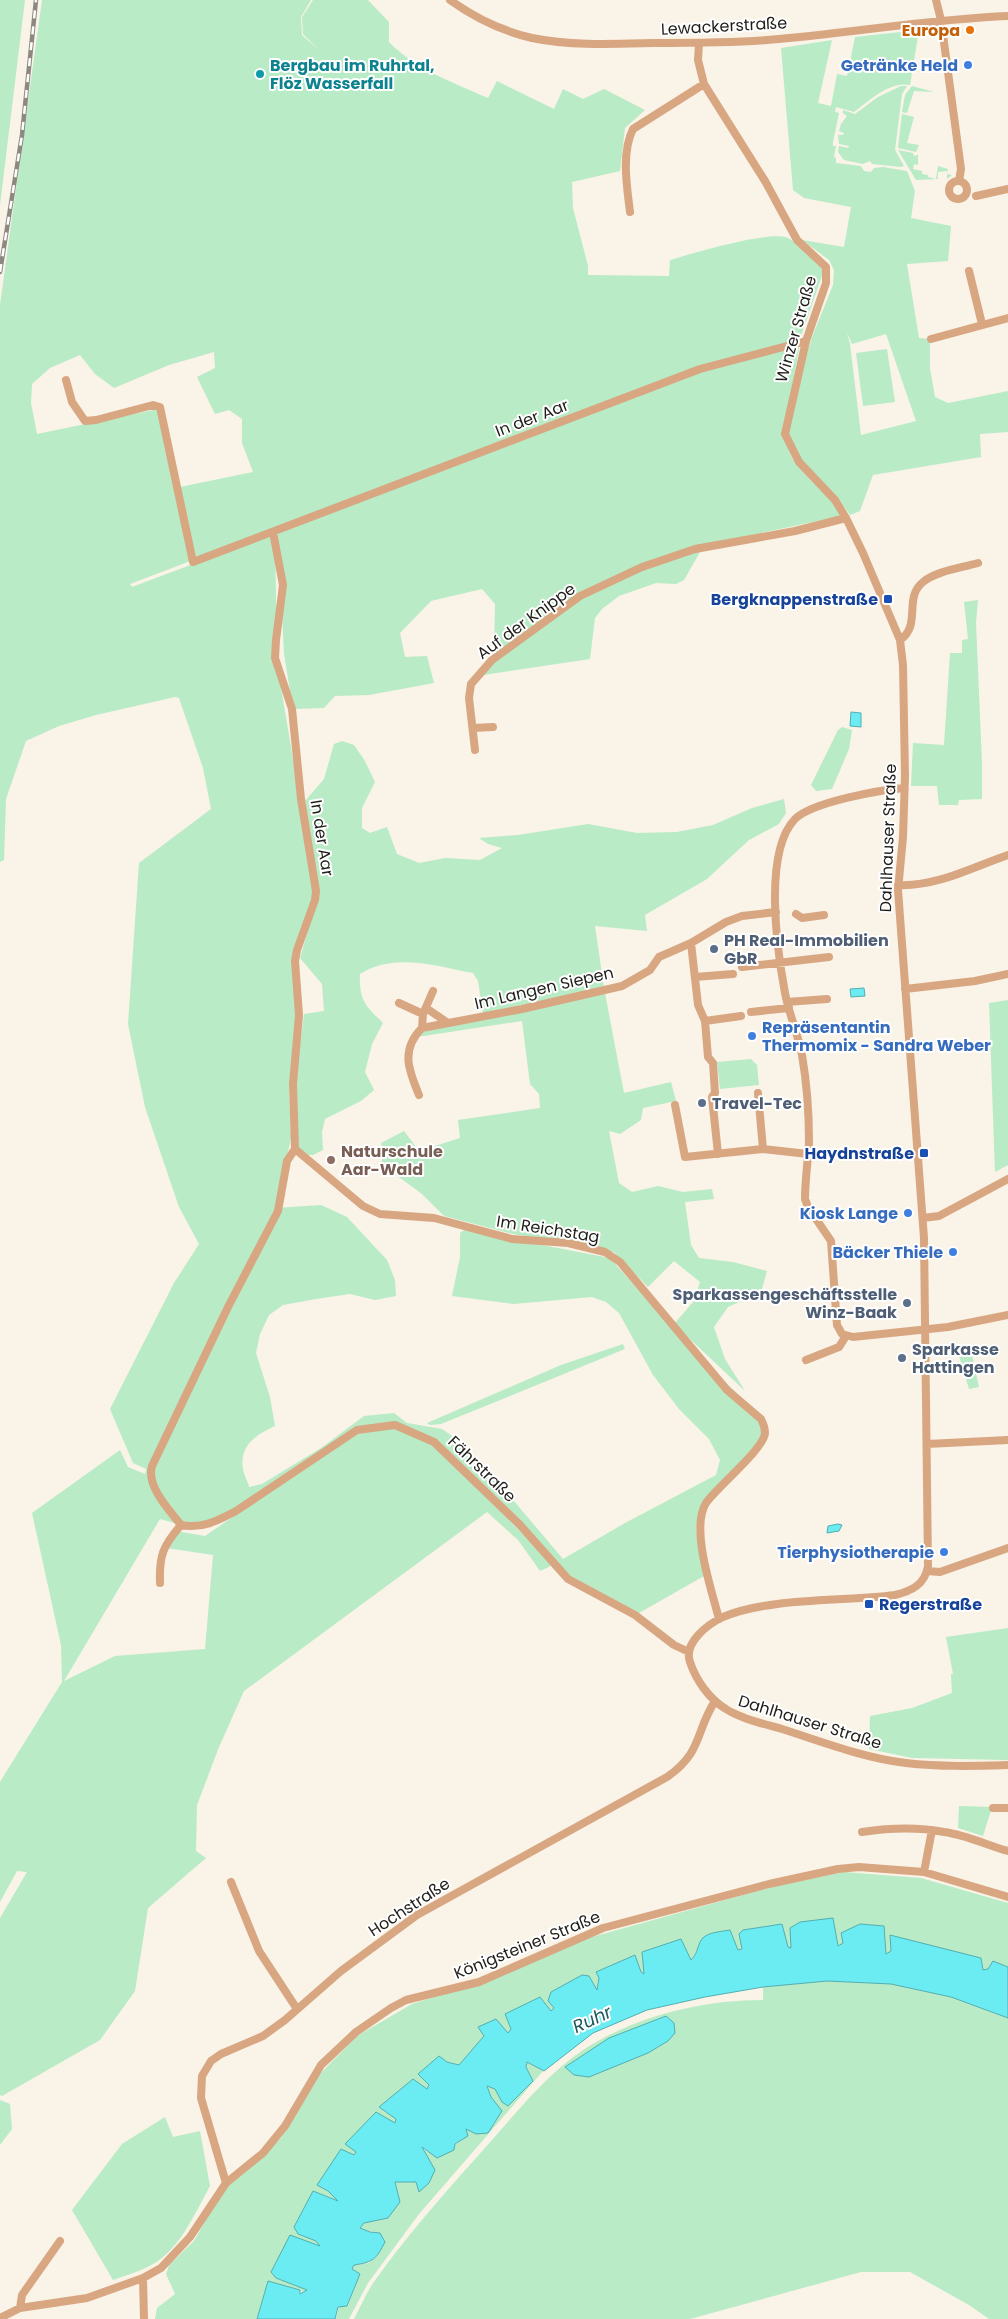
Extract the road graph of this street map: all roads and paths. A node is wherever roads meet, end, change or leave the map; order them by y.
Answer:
1 (450, 0) edge
2 (936, 0) edge
3 (1008, 16) edge
4 (941, 20) junction
5 (699, 43) junction
6 (704, 84) junction
7 (959, 181) dead end
8 (1008, 189) edge
9 (976, 196) dead end
10 (630, 212) dead end
11 (969, 271) dead end
12 (1008, 318) edge
13 (982, 324) junction
14 (931, 339) dead end
15 (806, 341) junction
16 (66, 380) dead end
17 (841, 511) joint
18 (846, 518) junction
19 (273, 532) junction
20 (978, 563) dead end
21 (900, 640) junction
22 (493, 727) dead end
23 (474, 728) junction
24 (475, 750) dead end
25 (904, 788) junction
26 (1008, 855) edge
27 (898, 885) junction
28 (776, 912) junction
29 (796, 914) dead end
30 (824, 915) dead end
31 (691, 943) junction
32 (829, 957) dead end
33 (781, 962) junction
34 (742, 967) dead end
35 (733, 974) dead end
36 (1008, 974) edge
37 (695, 977) junction
38 (905, 989) junction
39 (433, 991) dead end
40 (827, 999) dead end
41 (399, 1003) dead end
42 (788, 1005) junction
43 (424, 1011) junction
44 (751, 1012) dead end
45 (741, 1016) dead end
46 (705, 1021) junction
47 (448, 1023) junction
48 (422, 1028) junction
49 (758, 1093) dead end
50 (420, 1095) dead end
51 (675, 1105) dead end
52 (295, 1149) junction
53 (763, 1149) junction
54 (718, 1154) junction
55 (808, 1154) junction
56 (1008, 1179) edge
57 (923, 1218) junction
58 (1008, 1315) edge
59 (926, 1328) junction
60 (846, 1336) junction
61 (806, 1360) dead end
62 (1008, 1440) edge
63 (927, 1444) junction
64 (181, 1525) junction
65 (1008, 1548) edge
66 (927, 1571) junction
67 (160, 1583) dead end
68 (719, 1620) junction
69 (689, 1652) junction
70 (714, 1701) junction
71 (1008, 1765) edge
72 (993, 1808) dead end
73 (1008, 1808) edge
74 (932, 1830) junction
75 (862, 1832) dead end
76 (1008, 1851) edge
77 (924, 1872) junction
78 (230, 1882) dead end
79 (1008, 1897) edge
80 (297, 2009) junction
81 (226, 2183) junction
82 (60, 2241) dead end
83 (143, 2278) junction
84 (15, 2307) junction
85 (0, 2318) edge
86 (144, 2319) edge

1 - 5 street, Lewackerstraße
2 - 4 street
3 - 4 street, Lewackerstraße
4 - 5 street, Lewackerstraße
4 - 7 street
5 - 6 street, Winzer Straße
6 - 10 street
6 - 15 street, Winzer Straße
8 - 9 street
11 - 13 street
12 - 13 street
13 - 14 street
15 - 17 street, Winzer Straße
15 - 19 street, In der Aar
16 - 19 street, In der Aar
17 - 18 street, Dahlhauser Straße
18 - 21 street, Dahlhauser Straße
18 - 23 street, Auf der Knippe
19 - 52 street, In der Aar
20 - 21 street
21 - 25 street, Dahlhauser Straße
22 - 23 street
23 - 24 street, Auf der Knippe
25 - 27 street, Dahlhauser Straße
25 - 28 street
26 - 27 street
27 - 38 street, Dahlhauser Straße
28 - 31 street, Im Langen Siepen
28 - 33 street
29 - 30 street
31 - 37 street
31 - 47 street, Im Langen Siepen
32 - 33 street
33 - 34 street
33 - 42 street
35 - 37 street
36 - 38 street
37 - 46 street
38 - 57 street, Dahlhauser Straße
39 - 43 street
40 - 42 street
41 - 43 street
42 - 44 street
42 - 55 street
43 - 47 street
43 - 48 street
45 - 46 street
46 - 54 street
47 - 48 street, Im Langen Siepen
48 - 50 street
49 - 53 street
51 - 54 street
52 - 64 street
52 - 68 street, Im Reichstag
53 - 54 street
53 - 55 street
55 - 60 street
56 - 57 street
57 - 59 street, Dahlhauser Straße
58 - 59 street
59 - 60 street
59 - 63 street, Dahlhauser Straße
60 - 61 street
62 - 63 street
63 - 66 street, Dahlhauser Straße
64 - 67 street
64 - 69 street, Fährstraße
65 - 66 street
66 - 68 street
68 - 69 street
69 - 70 street, Dahlhauser Straße
70 - 71 street, Dahlhauser Straße
70 - 80 street, Hochstraße
72 - 73 street
74 - 75 street
74 - 76 street
74 - 77 street
77 - 79 street, Königsteiner Straße
77 - 81 street, Königsteiner Straße
78 - 80 street
80 - 81 street, Hochstraße
81 - 83 street, Königsteiner Straße
82 - 84 street
83 - 84 street, Königsteiner Straße
83 - 86 street
84 - 85 street, Königsteiner Straße

